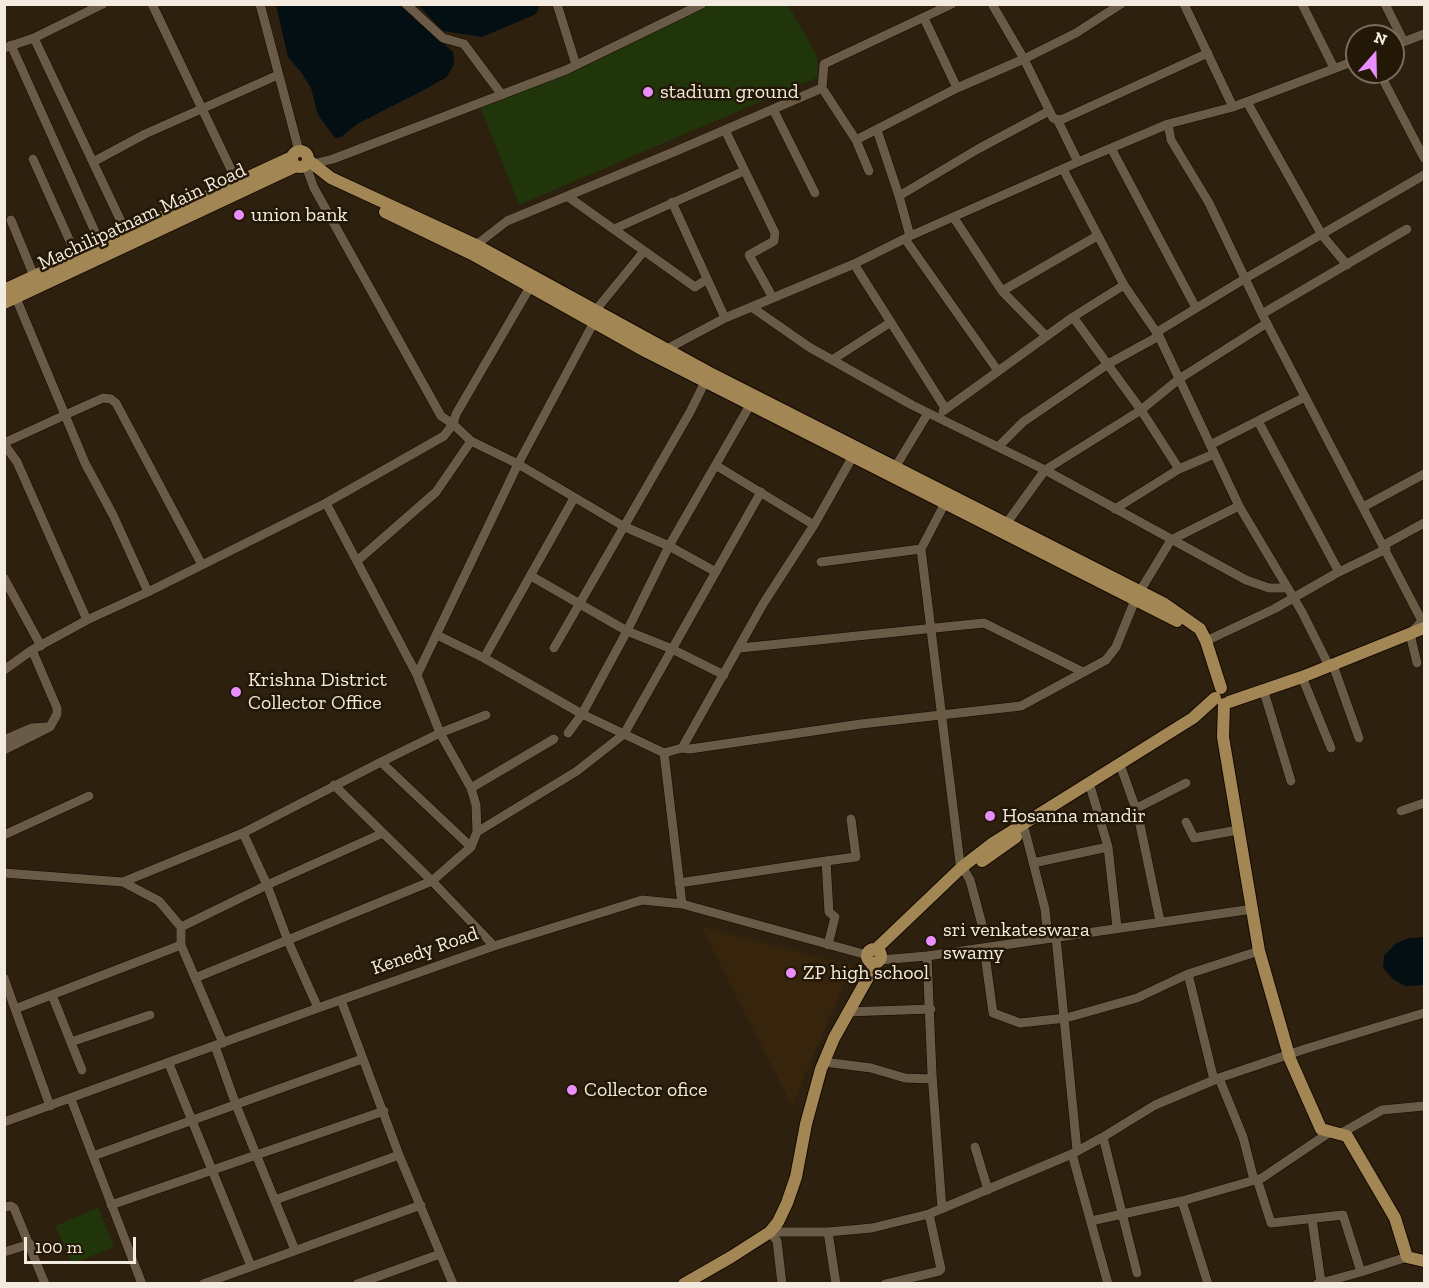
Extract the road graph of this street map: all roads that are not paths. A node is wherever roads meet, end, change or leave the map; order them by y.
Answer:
1 (103, 4) edge
2 (152, 4) edge
3 (260, 4) edge
4 (406, 4) edge
5 (557, 4) edge
6 (702, 4) edge
7 (952, 4) edge
8 (992, 4) edge
9 (1120, 4) edge
10 (1184, 4) edge
11 (1302, 4) edge
12 (1385, 4) edge
13 (924, 18) junction
14 (1395, 24) edge
15 (1425, 34) edge
16 (34, 38) junction
17 (1405, 42) edge
18 (8, 47) edge
19 (1208, 52) junction
20 (1024, 59) junction
21 (1345, 64) edge
22 (576, 65) junction
23 (1334, 68) junction
24 (278, 75) junction
25 (1385, 84) edge
26 (822, 88) junction
27 (957, 88) junction
28 (502, 95) junction
29 (1247, 102) junction
30 (1233, 107) junction
31 (203, 109) junction
32 (773, 109) junction
33 (1049, 111) junction
34 (1056, 119) junction
35 (1168, 124) junction
36 (725, 130) junction
37 (877, 130) junction
38 (856, 140) junction
39 (1111, 148) junction
40 (1425, 158) edge
41 (33, 159) dead end
42 (93, 162) junction
43 (303, 162) junction
44 (1078, 162) junction
45 (1063, 169) junction
46 (744, 171) junction
47 (870, 171) dead end
48 (1425, 175) edge
49 (237, 182) junction
50 (815, 193) dead end
51 (567, 196) junction
52 (899, 196) junction
53 (672, 202) junction
54 (180, 215) junction
55 (954, 218) junction
56 (10, 220) dead end
57 (614, 229) junction
58 (1407, 229) dead end
59 (127, 234) junction
60 (1322, 235) junction
61 (1097, 236) junction
62 (907, 238) junction
63 (476, 245) junction
64 (101, 246) junction
65 (644, 251) junction
66 (77, 257) junction
67 (854, 264) junction
68 (1347, 265) junction
69 (34, 276) junction
70 (1246, 278) junction
71 (707, 279) junction
72 (1124, 285) junction
73 (530, 287) junction
74 (4, 290) edge
75 (1002, 291) junction
76 (773, 298) junction
77 (10, 301) edge
78 (753, 308) junction
79 (1196, 308) junction
80 (1262, 314) junction
81 (595, 316) junction
82 (1073, 317) junction
83 (725, 318) junction
84 (891, 322) junction
85 (1267, 323) junction
86 (1158, 334) junction
87 (1046, 336) junction
88 (661, 353) junction
89 (832, 360) junction
90 (1108, 364) junction
91 (998, 371) junction
92 (1179, 379) junction
93 (705, 382) junction
94 (1305, 397) junction
95 (754, 401) junction
96 (945, 408) junction
97 (1141, 410) junction
98 (928, 413) junction
99 (65, 415) junction
100 (938, 417) junction
101 (1258, 421) junction
102 (453, 424) junction
103 (471, 441) junction
104 (4, 444) edge
105 (998, 447) junction
106 (1212, 450) junction
107 (853, 456) junction
108 (518, 464) junction
109 (717, 466) junction
110 (896, 466) junction
111 (1179, 469) junction
112 (1045, 470) junction
113 (1425, 474) edge
114 (761, 492) junction
115 (574, 498) junction
116 (326, 503) junction
117 (945, 503) junction
118 (1239, 506) junction
119 (1363, 507) junction
120 (1115, 509) junction
121 (1006, 524) junction
122 (1425, 524) edge
123 (814, 525) junction
124 (623, 526) junction
125 (1171, 540) junction
126 (669, 546) junction
127 (1385, 547) junction
128 (921, 549) junction
129 (357, 561) junction
130 (821, 562) dead end
131 (202, 565) junction
132 (716, 572) junction
133 (1339, 573) junction
134 (531, 576) junction
135 (4, 578) edge
136 (1288, 588) junction
137 (148, 592) junction
138 (1138, 596) junction
139 (1294, 599) junction
140 (579, 604) junction
141 (87, 620) junction
142 (1424, 623) edge
143 (931, 628) junction
144 (627, 632) junction
145 (1410, 634) junction
146 (437, 635) junction
147 (1206, 641) junction
148 (36, 648) junction
149 (555, 648) dead end
150 (740, 648) junction
151 (672, 649) junction
152 (484, 658) junction
153 (1329, 662) junction
154 (1417, 663) dead end
155 (4, 670) edge
156 (1083, 672) junction
157 (417, 675) junction
158 (724, 675) junction
159 (1302, 677) junction
160 (1264, 692) junction
161 (1223, 697) junction
162 (582, 714) junction
163 (486, 715) dead end
164 (940, 715) junction
165 (50, 727) junction
166 (568, 733) dead end
167 (440, 734) junction
168 (624, 734) junction
169 (1359, 738) dead end
170 (554, 739) dead end
171 (4, 740) edge
172 (682, 748) junction
173 (1331, 748) dead end
174 (4, 750) edge
175 (664, 753) junction
176 (381, 762) junction
177 (1122, 770) junction
178 (1292, 781) dead end
179 (1186, 783) dead end
180 (334, 785) junction
181 (471, 788) junction
182 (1091, 789) junction
183 (89, 796) dead end
184 (1425, 803) edge
185 (1135, 809) junction
186 (1401, 811) dead end
187 (851, 819) dead end
188 (1186, 822) dead end
189 (1238, 830) junction
190 (477, 831) junction
191 (1025, 831) junction
192 (243, 833) junction
193 (383, 833) junction
194 (4, 835) edge
195 (471, 847) junction
196 (1108, 847) junction
197 (826, 861) junction
198 (1033, 863) junction
199 (964, 870) junction
200 (4, 873) edge
201 (432, 881) junction
202 (123, 882) junction
203 (679, 883) junction
204 (267, 885) junction
205 (682, 904) junction
206 (1253, 909) junction
207 (1160, 921) junction
208 (181, 927) junction
209 (1117, 927) junction
210 (984, 932) dead end
211 (1052, 937) junction
212 (288, 941) junction
213 (181, 945) junction
214 (828, 945) junction
215 (494, 946) junction
216 (984, 948) junction
217 (1259, 951) junction
218 (875, 956) junction
219 (927, 956) junction
220 (1188, 974) junction
221 (4, 978) edge
222 (195, 978) junction
223 (52, 995) junction
224 (341, 1000) junction
225 (318, 1008) junction
226 (15, 1009) junction
227 (930, 1009) junction
228 (847, 1012) junction
229 (150, 1015) dead end
230 (1424, 1015) edge
231 (1066, 1018) junction
232 (71, 1042) junction
233 (219, 1044) junction
234 (1289, 1055) junction
235 (362, 1059) junction
236 (824, 1062) junction
237 (169, 1064) junction
238 (82, 1070) dead end
239 (932, 1079) junction
240 (1217, 1079) junction
241 (71, 1099) junction
242 (236, 1105) junction
243 (50, 1106) junction
244 (1425, 1106) edge
245 (384, 1111) junction
246 (192, 1120) junction
247 (4, 1122) edge
248 (1335, 1133) junction
249 (1103, 1137) junction
250 (975, 1147) dead end
251 (1074, 1152) junction
252 (256, 1155) junction
253 (399, 1155) junction
254 (93, 1156) junction
255 (212, 1170) junction
256 (1255, 1180) junction
257 (988, 1190) junction
258 (275, 1200) junction
259 (1182, 1201) junction
260 (111, 1205) junction
261 (421, 1205) junction
262 (4, 1207) edge
263 (942, 1209) junction
264 (1123, 1213) junction
265 (929, 1214) junction
266 (1312, 1219) junction
267 (1090, 1221) junction
268 (770, 1232) junction
269 (828, 1232) junction
270 (30, 1244) junction
271 (295, 1250) junction
272 (4, 1252) edge
273 (440, 1254) junction
274 (1407, 1257) junction
275 (1425, 1261) edge
276 (251, 1266) junction
277 (1361, 1272) junction
278 (1137, 1273) dead end
279 (1319, 1283) edge
280 (45, 1284) edge
281 (142, 1284) edge
282 (203, 1284) edge
283 (357, 1284) edge
284 (453, 1284) edge
285 (684, 1284) edge
286 (782, 1284) edge
287 (836, 1284) edge
288 (885, 1284) edge
289 (1108, 1284) edge
290 (1208, 1284) edge

1 - 16 street
2 - 31 street
3 - 24 street
4 - 28 street
5 - 22 street
6 - 22 street
7 - 13 street
8 - 20 street
9 - 20 street
10 - 19 street
11 - 23 street
12 - 14 street
13 - 26 street
13 - 27 street
15 - 17 street
16 - 18 street
16 - 42 street
18 - 64 street
19 - 30 street
19 - 34 street
20 - 27 street
20 - 33 street
21 - 23 street
22 - 28 street
23 - 29 street
24 - 31 street
24 - 43 street
25 - 40 street
26 - 32 street
26 - 38 street
27 - 37 street
28 - 43 street
29 - 30 street
29 - 60 street
30 - 35 street
31 - 42 street
31 - 49 street
32 - 36 street
32 - 50 street
33 - 34 street
33 - 52 street
34 - 44 street
35 - 39 street
35 - 70 street
36 - 46 street
36 - 51 street
37 - 38 street
37 - 52 street
38 - 47 street
39 - 44 street
39 - 79 street
41 - 66 street
42 - 59 street
43 - 49 main road, Machilipatnam Main Road
43 - 54 main road, Machilipatnam Main Road
43 - 63 main road
43 - 73 main road
43 - 102 street
44 - 45 street
45 - 55 street
45 - 61 street
46 - 53 street
46 - 76 street
48 - 60 street
49 - 54 main road, Machilipatnam Main Road
51 - 57 street
51 - 63 street
52 - 62 street
53 - 57 street
53 - 71 street
54 - 59 main road, Machilipatnam Main Road
54 - 77 main road, Machilipatnam Main Road
55 - 62 street
55 - 75 street
56 - 69 street
57 - 65 street
58 - 68 street
59 - 64 main road, Machilipatnam Main Road
60 - 68 street
60 - 70 street
61 - 72 street
61 - 75 street
62 - 67 street
62 - 91 street
63 - 81 main road
64 - 66 main road, Machilipatnam Main Road
65 - 71 street
65 - 81 street
66 - 69 main road, Machilipatnam Main Road
67 - 76 street
67 - 84 street
68 - 80 street
69 - 74 main road, Machilipatnam Main Road
70 - 79 street
70 - 80 street
71 - 83 street
72 - 82 street
72 - 86 street
73 - 81 main road
73 - 102 street
75 - 87 street
76 - 78 street
77 - 99 street
78 - 83 street
78 - 89 street
79 - 86 street
80 - 85 street
81 - 88 main road
81 - 108 street
82 - 87 street
82 - 90 street
83 - 88 street
84 - 89 street
84 - 96 street
85 - 92 street
85 - 94 street
86 - 90 street
86 - 92 street
87 - 91 street
88 - 93 main road
88 - 95 main road
89 - 98 street
90 - 97 street
90 - 105 street
91 - 96 street
92 - 97 street
92 - 106 street
93 - 95 main road
93 - 124 street
94 - 101 street
94 - 119 street
95 - 107 main road
95 - 109 street
95 - 110 main road
96 - 100 street
97 - 111 street
97 - 112 street
98 - 100 street
98 - 110 street
99 - 104 street
99 - 131 street
99 - 137 street
100 - 105 street
101 - 106 street
101 - 133 street
102 - 103 street
102 - 116 street
103 - 108 street
103 - 129 street
104 - 141 street
105 - 112 street
106 - 111 street
106 - 118 street
107 - 117 main road
107 - 123 street
108 - 115 street
108 - 146 street
109 - 114 street
109 - 126 street
110 - 121 main road
111 - 120 street
112 - 120 street
112 - 121 street
113 - 119 street
114 - 123 street
114 - 132 street
115 - 124 street
115 - 134 street
116 - 129 street
116 - 131 street
117 - 128 street
117 - 138 main road
118 - 125 street
118 - 136 street
119 - 127 street
120 - 125 street
121 - 138 main road
122 - 127 street
123 - 150 street
124 - 126 street
124 - 140 street
125 - 136 street
125 - 138 street
126 - 132 street
126 - 144 street
127 - 133 street
127 - 142 street
128 - 130 street
128 - 143 street
129 - 157 street
131 - 137 street
132 - 151 street
133 - 139 street
134 - 140 street
134 - 152 street
135 - 148 street
136 - 139 street
137 - 141 street
138 - 147 main road
138 - 156 street
138 - 161 main road
139 - 147 street
139 - 153 street
140 - 144 street
140 - 149 street
141 - 148 street
142 - 145 main road
142 - 153 main road
143 - 150 street
143 - 156 street
143 - 164 street
144 - 151 street
144 - 162 street
145 - 153 main road
145 - 154 street
146 - 152 street
146 - 157 street
147 - 161 main road
148 - 155 street
148 - 165 street
150 - 158 street
151 - 158 street
151 - 168 street
152 - 162 street
153 - 159 main road
153 - 161 main road
153 - 169 street
156 - 164 street
157 - 167 street
158 - 172 street
159 - 160 main road
159 - 173 street
160 - 161 main road
160 - 178 street
161 - 177 main road
161 - 189 main road
161 - 199 main road
162 - 166 street
162 - 168 street
163 - 167 street
164 - 172 street
164 - 199 street
165 - 171 street
165 - 174 street
167 - 176 street
167 - 181 street
168 - 175 street
168 - 190 street
170 - 181 street
172 - 175 street
175 - 203 street
176 - 180 street
176 - 195 street
177 - 182 main road
177 - 185 street
179 - 185 street
180 - 192 street
180 - 193 street
181 - 190 street
182 - 191 main road
182 - 196 street
183 - 194 street
184 - 186 street
185 - 207 street
187 - 197 street
188 - 189 street
189 - 206 main road
190 - 195 street
191 - 198 street
191 - 199 main road
192 - 202 street
192 - 204 street
193 - 201 street
193 - 204 street
195 - 201 street
196 - 198 street
196 - 209 street
197 - 203 street
197 - 214 street
198 - 211 street
199 - 210 street
199 - 218 main road
200 - 202 street
201 - 212 street
201 - 215 street
202 - 208 street
203 - 205 street
204 - 208 street
204 - 212 street
205 - 214 street, Kenedy Road
205 - 215 street, Kenedy Road
206 - 207 street, Kenedy Road
206 - 217 main road
207 - 209 street, Kenedy Road
208 - 213 street
209 - 211 street, Kenedy Road
211 - 216 street, Kenedy Road
211 - 231 street
212 - 222 street
212 - 225 street
213 - 222 street
213 - 223 street
214 - 218 street, Kenedy Road
215 - 224 street, Kenedy Road
216 - 219 street, Kenedy Road
216 - 231 street
217 - 220 street
217 - 234 main road
218 - 219 street, Kenedy Road
218 - 228 main road
219 - 227 street
220 - 231 street
220 - 240 street
221 - 226 street
222 - 233 street
223 - 226 street
223 - 232 street
224 - 225 street, Kenedy Road
224 - 235 street
225 - 233 street, Kenedy Road
226 - 243 street
227 - 228 street
227 - 239 street
228 - 236 main road
229 - 232 street
230 - 234 street
231 - 251 street
232 - 238 street
233 - 237 street, Kenedy Road
233 - 242 street
234 - 240 street
234 - 248 main road
235 - 242 street
235 - 245 street
236 - 239 street
236 - 268 main road
237 - 241 street, Kenedy Road
237 - 246 street
239 - 263 street
240 - 249 street
240 - 256 street
241 - 243 street, Kenedy Road
241 - 254 street
242 - 246 street
242 - 252 street
243 - 247 street, Kenedy Road
244 - 248 street
245 - 252 street
245 - 253 street
246 - 254 street
246 - 255 street
248 - 256 street
248 - 274 main road
249 - 251 street
249 - 264 street
250 - 257 street
251 - 257 street
251 - 267 street
252 - 255 street
252 - 258 street
253 - 258 street
253 - 261 street
254 - 260 street
255 - 260 street
255 - 276 street
256 - 259 street
256 - 266 street
257 - 263 street
258 - 271 street
259 - 264 street
259 - 290 street
260 - 281 street
261 - 271 street
261 - 273 street
262 - 270 street
263 - 265 street
264 - 267 street
264 - 278 street
265 - 269 street
265 - 288 street
266 - 277 street
266 - 279 street
267 - 289 street
268 - 269 street
268 - 285 main road
268 - 286 street
269 - 287 street
270 - 272 street
270 - 280 street
271 - 276 street
273 - 283 street
273 - 284 street
274 - 275 main road
274 - 277 street
276 - 282 street
277 - 279 street

